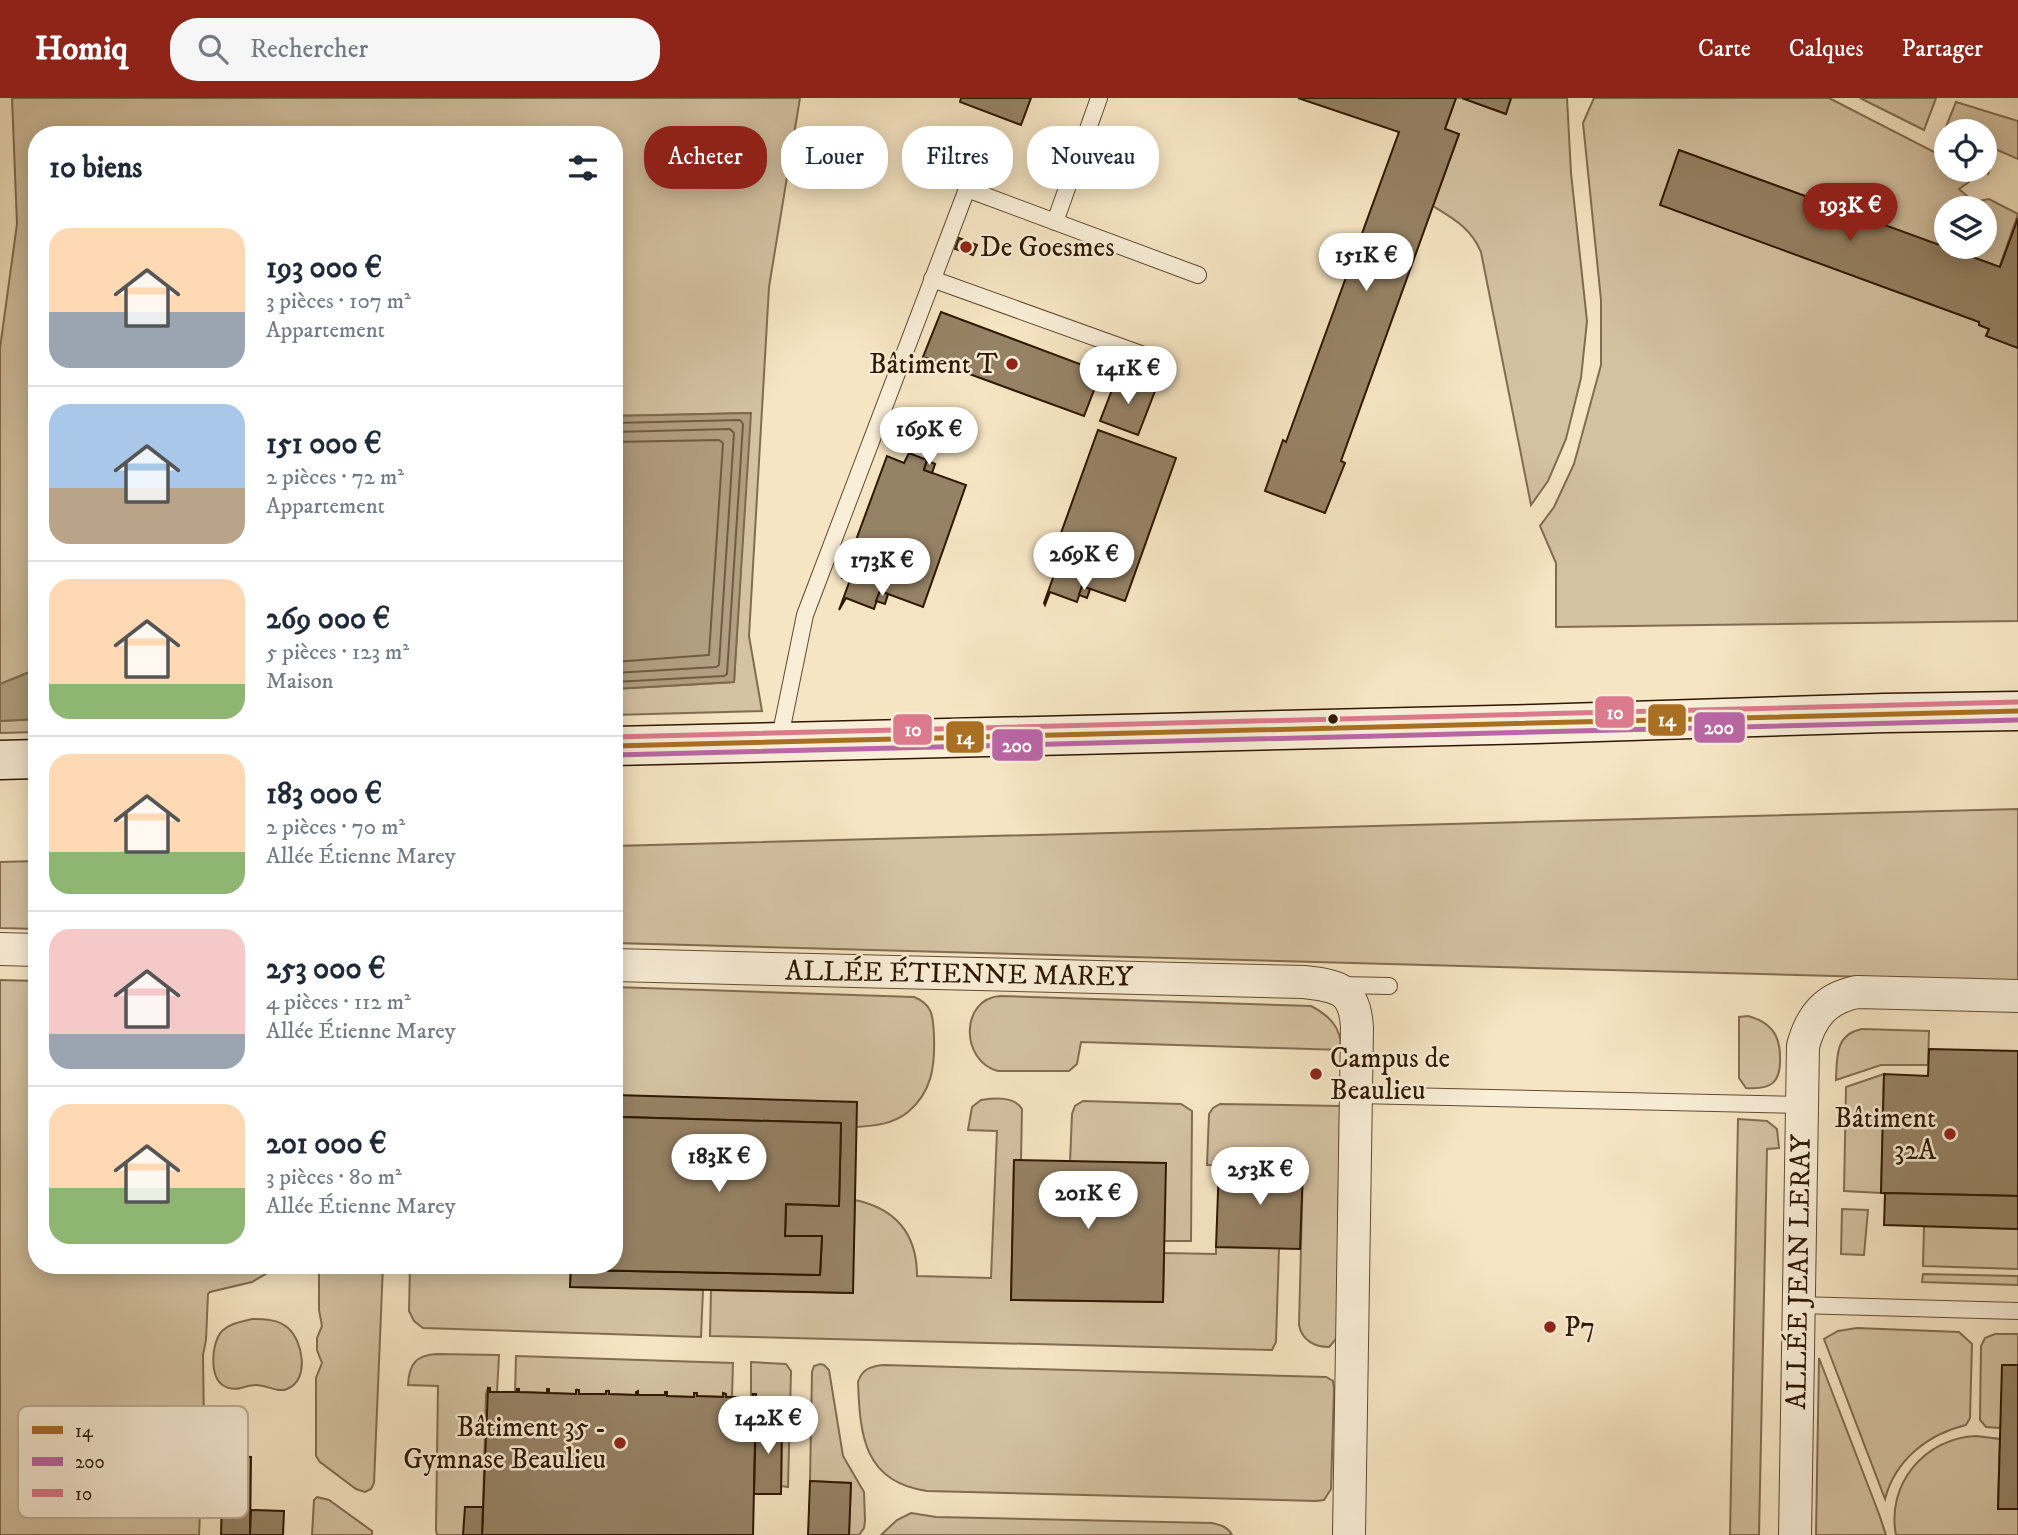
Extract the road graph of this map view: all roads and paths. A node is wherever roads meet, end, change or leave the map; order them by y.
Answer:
1 (1099, 98) edge
2 (1055, 222) junction
3 (1198, 275) dead end
4 (932, 279) junction
5 (1166, 363) dead end
6 (2018, 711) edge
7 (779, 742) junction
8 (623, 746) edge
9 (28, 759) edge
10 (0, 760) edge
11 (0, 949) edge
12 (28, 950) edge
13 (623, 965) edge
14 (1316, 984) junction
15 (1389, 986) dead end
16 (2018, 996) edge
17 (1357, 1095) junction
18 (1803, 1105) junction
19 (1797, 1305) junction
20 (2018, 1311) edge
21 (1349, 1535) edge
22 (1795, 1535) edge

1 - 2 lane
2 - 3 lane
2 - 4 lane
4 - 5 lane
4 - 7 lane
6 - 7 main road
7 - 8 main road
9 - 10 main road
11 - 12 street
13 - 14 street, ALLÉE ÉTIENNE MAREY
14 - 15 lane
14 - 17 street
16 - 18 street, ALLÉE JEAN LERAY
17 - 18 lane
17 - 21 street
18 - 19 street, ALLÉE JEAN LERAY
19 - 20 lane
19 - 22 street, ALLÉE JEAN LERAY

